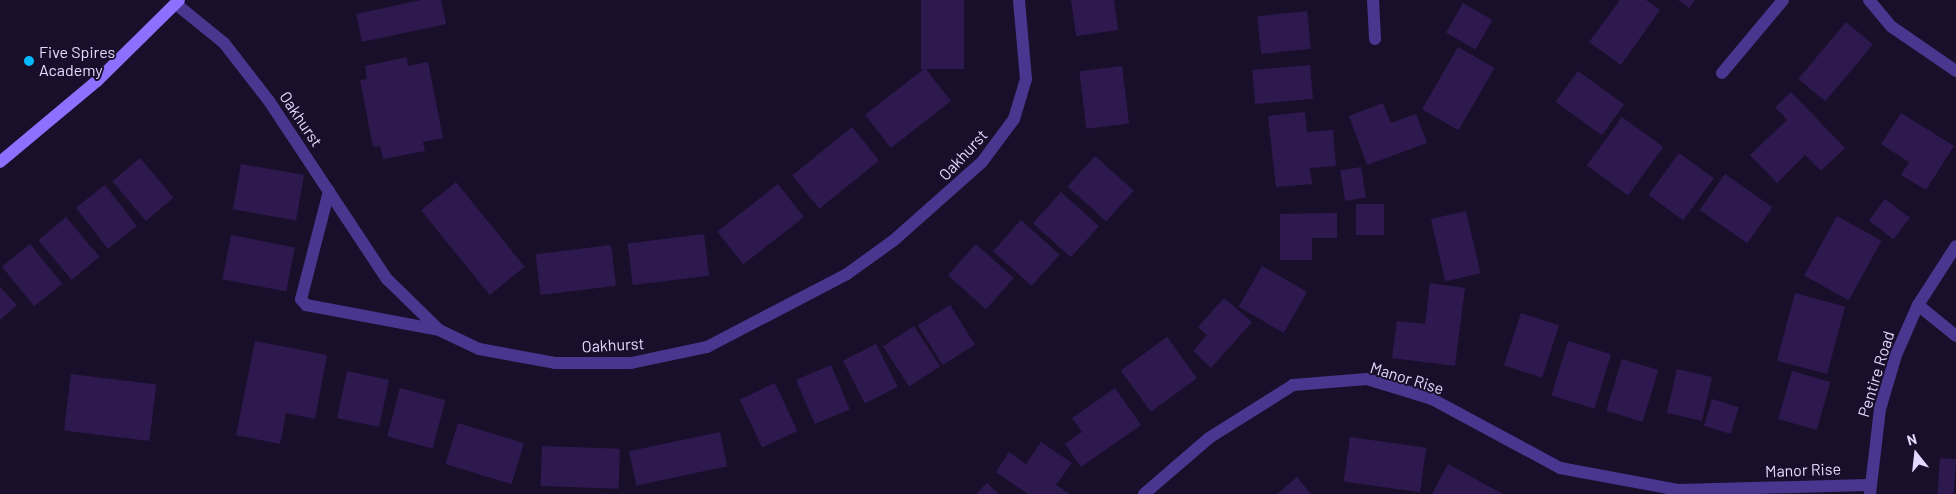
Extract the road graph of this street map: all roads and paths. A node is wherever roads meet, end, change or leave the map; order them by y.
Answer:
1 (1019, 0) edge
2 (1373, 0) edge
3 (1783, 0) edge
4 (1869, 0) edge
5 (177, 2) edge
6 (1375, 40) dead end
7 (1956, 71) edge
8 (1722, 73) dead end
9 (0, 162) edge
10 (329, 191) junction
11 (1956, 246) edge
12 (1918, 305) junction
13 (439, 330) junction
14 (1956, 336) edge
15 (1869, 490) edge
16 (1678, 492) edge
17 (1144, 494) edge

1 - 13 street, Oakhurst
2 - 6 street
3 - 8 street
4 - 7 street
5 - 9 street
5 - 10 street, Oakhurst
10 - 13 street, Oakhurst
10 - 13 street
11 - 12 street, Pentire Road
12 - 14 street
12 - 15 street, Pentire Road
15 - 16 street, Manor Rise
16 - 17 street, Manor Rise

